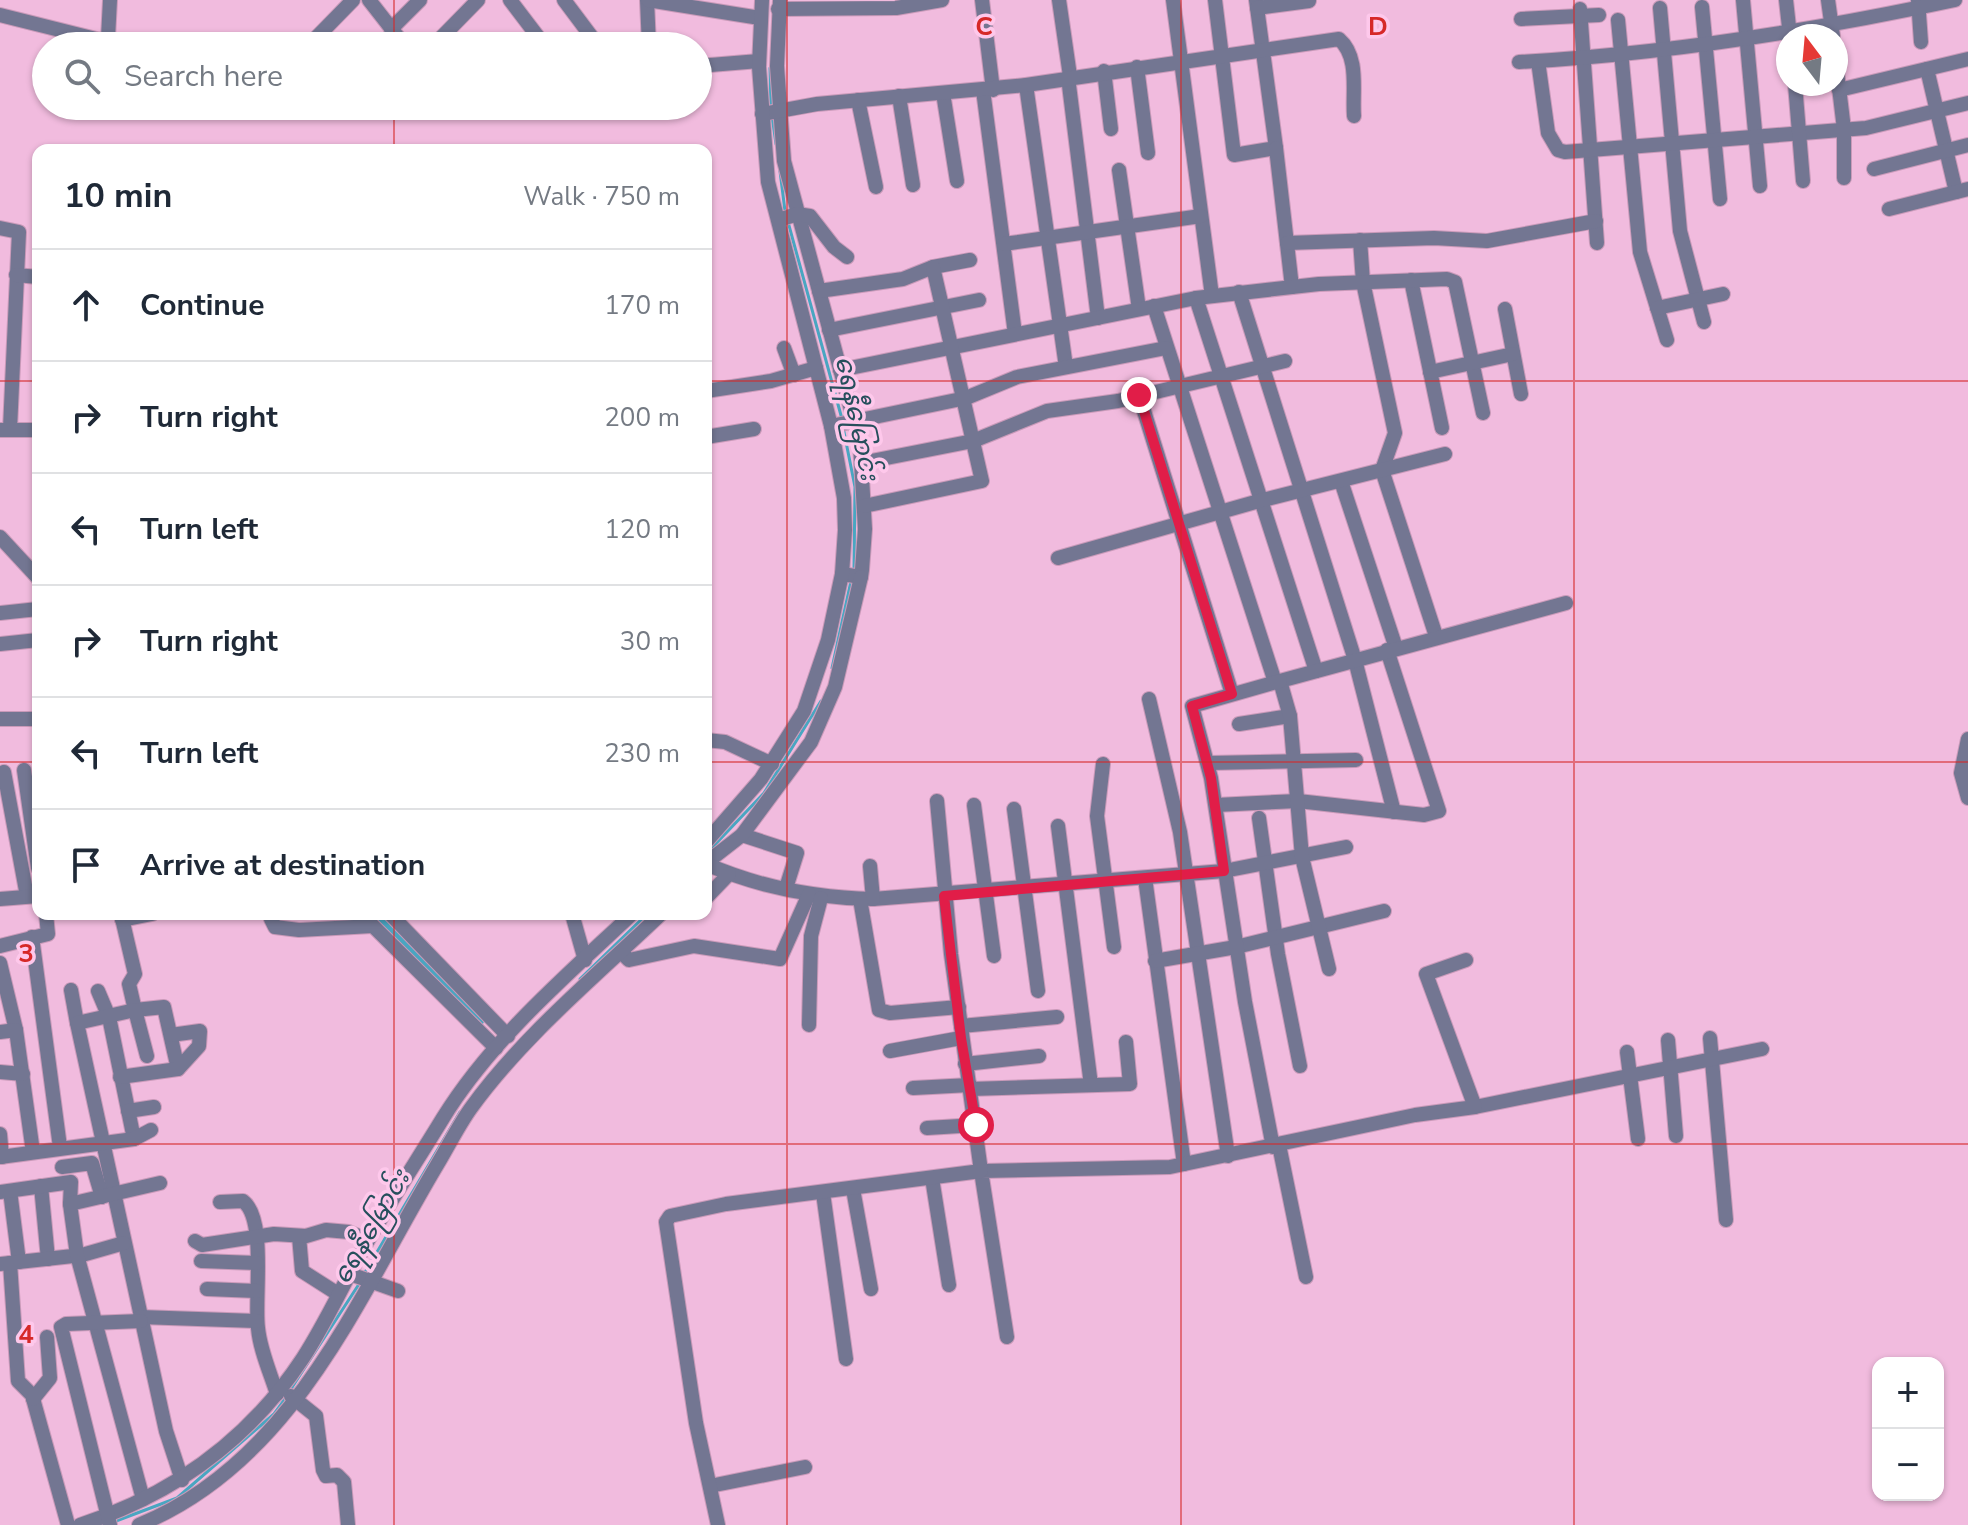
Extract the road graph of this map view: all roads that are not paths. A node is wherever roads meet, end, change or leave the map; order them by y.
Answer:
1 (110, 0) edge
2 (353, 0) edge
3 (369, 0) edge
4 (420, 0) edge
5 (478, 0) edge
6 (510, 0) edge
7 (564, 0) edge
8 (647, 0) edge
9 (762, 0) edge
10 (942, 0) edge
11 (982, 0) edge
12 (1059, 0) edge
13 (1173, 0) edge
14 (1215, 0) edge
15 (1743, 0) edge
16 (1786, 0) edge
17 (1828, 0) edge
18 (1955, 0) edge
19 (1309, 1) edge
20 (779, 4) edge
21 (1256, 4) edge
22 (1918, 4) edge
23 (1702, 7) dead end
24 (1660, 8) dead end
25 (1580, 13) junction
26 (0, 15) edge
27 (1599, 15) dead end
28 (760, 18) junction
29 (1521, 19) dead end
30 (1618, 20) dead end
31 (1789, 24) edge
32 (1831, 24) edge
33 (1848, 25) edge
34 (391, 29) junction
35 (68, 32) edge
36 (110, 32) edge
37 (322, 32) edge
38 (393, 32) edge
39 (447, 32) edge
40 (534, 32) edge
41 (588, 32) edge
42 (648, 32) edge
43 (1776, 34) edge
44 (1748, 37) junction
45 (1921, 42) dead end
46 (1706, 43) junction
47 (1261, 49) junction
48 (1664, 50) junction
49 (1221, 54) junction
50 (1622, 56) junction
51 (1584, 58) junction
52 (1968, 59) edge
53 (759, 61) junction
54 (1180, 61) junction
55 (1538, 61) junction
56 (1519, 62) dead end
57 (712, 65) edge
58 (1137, 67) junction
59 (1927, 69) junction
60 (1104, 71) junction
61 (1069, 77) junction
62 (1026, 85) junction
63 (1848, 88) edge
64 (988, 90) junction
65 (943, 93) junction
66 (899, 96) junction
67 (1796, 96) edge
68 (1840, 96) edge
69 (858, 100) junction
70 (1968, 103) edge
71 (1936, 111) junction
72 (772, 112) junction
73 (1354, 116) dead end
74 (1111, 129) dead end
75 (1844, 129) junction
76 (1800, 133) junction
77 (1756, 136) junction
78 (1715, 139) junction
79 (1673, 143) junction
80 (1968, 145) edge
81 (1631, 146) junction
82 (1276, 148) junction
83 (1590, 150) junction
84 (1946, 150) junction
85 (1148, 153) dead end
86 (1874, 169) dead end
87 (1119, 170) dead end
88 (1844, 178) dead end
89 (957, 181) dead end
90 (1803, 181) dead end
91 (913, 185) dead end
92 (1760, 186) dead end
93 (876, 187) dead end
94 (1962, 190) edge
95 (1720, 199) dead end
96 (1889, 209) dead end
97 (796, 214) junction
98 (1201, 216) junction
99 (779, 220) dead end
100 (1596, 221) junction
101 (1127, 227) junction
102 (0, 228) edge
103 (1086, 230) junction
104 (1047, 236) junction
105 (1360, 240) junction
106 (1287, 243) junction
107 (1597, 243) dead end
108 (1004, 244) junction
109 (847, 257) dead end
110 (970, 260) dead end
111 (933, 267) junction
112 (16, 275) junction
113 (32, 276) edge
114 (1411, 280) junction
115 (1363, 282) junction
116 (1292, 287) junction
117 (819, 291) junction
118 (1239, 292) junction
119 (1723, 294) dead end
120 (1204, 297) junction
121 (979, 300) dead end
122 (1698, 300) junction
123 (943, 307) junction
124 (1146, 308) junction
125 (1657, 308) junction
126 (1505, 309) dead end
127 (1098, 318) junction
128 (1704, 322) dead end
129 (1060, 325) junction
130 (829, 330) junction
131 (1015, 334) junction
132 (1667, 340) dead end
133 (953, 347) junction
134 (784, 348) dead end
135 (1166, 348) junction
136 (1513, 354) junction
137 (1285, 361) dead end
138 (1472, 362) junction
139 (1260, 366) junction
140 (1066, 367) junction
141 (1430, 372) junction
142 (794, 375) junction
143 (1219, 375) junction
144 (819, 379) junction
145 (841, 379) junction
146 (1177, 386) junction
147 (712, 390) edge
148 (1521, 394) dead end
149 (1139, 395) junction
150 (966, 398) junction
151 (1483, 413) dead end
152 (842, 423) junction
153 (1442, 428) dead end
154 (32, 429) edge
155 (754, 429) dead end
156 (5, 430) edge
157 (712, 436) edge
158 (973, 441) junction
159 (1445, 454) dead end
160 (861, 463) junction
161 (1382, 470) junction
162 (1341, 481) junction
163 (1300, 491) junction
164 (1259, 501) junction
165 (864, 506) junction
166 (1219, 514) junction
167 (1179, 526) junction
168 (0, 537) edge
169 (1058, 558) dead end
170 (32, 572) edge
171 (852, 575) junction
172 (1566, 603) dead end
173 (32, 610) edge
174 (0, 613) edge
175 (1436, 636) junction
176 (32, 641) edge
177 (0, 644) edge
178 (1392, 649) junction
179 (1355, 660) junction
180 (1316, 671) junction
181 (1277, 682) junction
182 (1232, 694) junction
183 (1149, 699) dead end
184 (1290, 716) junction
185 (0, 719) edge
186 (32, 719) edge
187 (1239, 724) dead end
188 (1968, 739) edge
189 (712, 741) edge
190 (1294, 760) junction
191 (1356, 760) dead end
192 (1208, 763) junction
193 (772, 764) junction
194 (1103, 764) dead end
195 (31, 770) edge
196 (2, 772) edge
197 (1968, 798) edge
198 (937, 801) dead end
199 (974, 805) dead end
200 (1216, 805) junction
201 (1298, 805) junction
202 (1014, 809) dead end
203 (1394, 812) junction
204 (1259, 818) dead end
205 (1058, 826) dead end
206 (712, 835) edge
207 (742, 835) junction
208 (1346, 847) dead end
209 (1302, 857) junction
210 (712, 859) edge
211 (1265, 863) junction
212 (870, 866) dead end
213 (712, 867) edge
214 (1224, 871) junction
215 (729, 874) junction
216 (1184, 874) junction
217 (1145, 878) junction
218 (1104, 881) junction
219 (1066, 885) junction
220 (786, 888) junction
221 (1024, 888) junction
222 (712, 892) edge
223 (984, 892) junction
224 (32, 896) edge
225 (944, 896) junction
226 (823, 897) junction
227 (0, 899) edge
228 (866, 899) junction
229 (1384, 911) dead end
230 (47, 920) edge
231 (123, 920) edge
232 (272, 920) edge
233 (366, 920) edge
234 (396, 920) edge
235 (574, 920) edge
236 (611, 920) edge
237 (626, 920) edge
238 (655, 920) edge
239 (372, 926) junction
240 (1318, 928) junction
241 (614, 931) junction
242 (32, 937) junction
243 (1276, 938) junction
244 (0, 946) edge
245 (1114, 947) dead end
246 (1236, 947) junction
247 (621, 952) junction
248 (1197, 955) junction
249 (994, 956) dead end
250 (585, 960) junction
251 (1466, 960) dead end
252 (1155, 961) junction
253 (0, 963) edge
254 (1329, 969) dead end
255 (71, 990) dead end
256 (98, 991) dead end
257 (1038, 991) dead end
258 (959, 1007) junction
259 (135, 1010) junction
260 (109, 1017) junction
261 (1057, 1017) dead end
262 (77, 1023) junction
263 (809, 1025) dead end
264 (16, 1030) junction
265 (0, 1032) edge
266 (961, 1032) junction
267 (171, 1035) junction
268 (508, 1036) junction
269 (1710, 1038) dead end
270 (1668, 1040) dead end
271 (1126, 1042) dead end
272 (496, 1048) junction
273 (1762, 1049) dead end
274 (890, 1051) dead end
275 (1627, 1052) dead end
276 (147, 1056) dead end
277 (1039, 1056) dead end
278 (1713, 1059) junction
279 (965, 1064) junction
280 (1300, 1066) dead end
281 (1672, 1067) junction
282 (178, 1069) junction
283 (0, 1072) edge
284 (23, 1074) junction
285 (1631, 1075) junction
286 (120, 1077) junction
287 (1091, 1085) junction
288 (970, 1087) junction
289 (913, 1088) dead end
290 (154, 1107) dead end
291 (1475, 1107) junction
292 (128, 1111) junction
293 (976, 1125) junction
294 (927, 1128) dead end
295 (151, 1130) dead end
296 (0, 1134) edge
297 (1676, 1136) dead end
298 (134, 1139) junction
299 (1638, 1139) dead end
300 (104, 1143) junction
301 (1276, 1146) junction
302 (60, 1147) junction
303 (33, 1152) junction
304 (1228, 1156) junction
305 (1, 1157) edge
306 (1184, 1164) junction
307 (62, 1167) dead end
308 (981, 1167) junction
309 (932, 1178) junction
310 (160, 1183) dead end
311 (41, 1186) junction
312 (853, 1189) junction
313 (5, 1192) edge
314 (823, 1193) junction
315 (108, 1195) junction
316 (220, 1202) dead end
317 (70, 1204) junction
318 (1726, 1220) dead end
319 (255, 1236) junction
320 (299, 1236) junction
321 (368, 1240) junction
322 (195, 1241) dead end
323 (124, 1243) junction
324 (78, 1256) junction
325 (48, 1259) junction
326 (201, 1261) dead end
327 (10, 1263) edge
328 (257, 1263) junction
329 (350, 1274) junction
330 (1306, 1277) dead end
331 (369, 1280) junction
332 (949, 1285) dead end
333 (207, 1289) dead end
334 (871, 1289) dead end
335 (257, 1291) junction
336 (398, 1291) dead end
337 (338, 1294) junction
338 (140, 1319) junction
339 (257, 1321) junction
340 (95, 1323) junction
341 (47, 1337) dead end
342 (1007, 1337) dead end
343 (324, 1341) junction
344 (846, 1359) dead end
345 (280, 1390) junction
346 (33, 1399) junction
347 (296, 1400) junction
348 (805, 1467) dead end
349 (188, 1486) junction
350 (710, 1486) junction
351 (143, 1499) junction
352 (107, 1520) edge
353 (68, 1525) edge
354 (80, 1525) edge
355 (139, 1525) edge
356 (348, 1525) edge
357 (718, 1525) edge

1 - 36 street
2 - 37 street
3 - 34 street
4 - 34 street
5 - 39 street
6 - 40 street
7 - 41 street
8 - 28 street
8 - 42 street
9 - 28 street
10 - 20 street
11 - 64 street
12 - 61 street
13 - 54 street
14 - 49 street
15 - 44 street
16 - 31 street
17 - 32 street
18 - 22 street
19 - 21 street
20 - 72 street
21 - 47 street
22 - 33 street
22 - 45 street
23 - 46 street
24 - 48 street
25 - 27 street
25 - 29 street
25 - 51 street
26 - 35 street
28 - 53 street
30 - 50 street
34 - 38 street
43 - 44 street
44 - 46 street
44 - 77 street
46 - 48 street
46 - 78 street
47 - 49 street
47 - 73 street
47 - 82 street
48 - 50 street
48 - 79 street
49 - 54 street
49 - 82 street
50 - 51 street
50 - 81 street
51 - 55 street
51 - 83 street
52 - 59 street
53 - 57 street
53 - 72 street
54 - 58 street
54 - 98 street
55 - 56 street
55 - 83 street
58 - 60 street
58 - 85 street
59 - 63 street
59 - 71 street
60 - 61 street
60 - 74 street
61 - 62 street
61 - 103 street
62 - 64 street
62 - 104 street
64 - 65 street
64 - 108 street
65 - 66 street
65 - 89 street
66 - 69 street
66 - 91 street
67 - 76 street
68 - 75 street
69 - 72 street
69 - 93 street
70 - 71 street
71 - 75 street
71 - 84 street
72 - 97 street
72 - 144 street
75 - 76 street
75 - 88 street
76 - 77 street
76 - 90 street
77 - 78 street
77 - 92 street
78 - 79 street
78 - 95 street
79 - 81 street
79 - 122 street
80 - 84 street
81 - 83 street
81 - 125 street
82 - 106 street
83 - 100 street
84 - 86 street
84 - 94 street
87 - 101 street
94 - 96 street
97 - 99 street
97 - 109 street
97 - 117 street
98 - 101 street
98 - 120 street
100 - 105 street
100 - 107 street
101 - 103 street
101 - 124 street
102 - 112 street
103 - 104 street
103 - 127 street
104 - 108 street
104 - 129 street
105 - 106 street
105 - 115 street
106 - 116 street
108 - 131 street
110 - 111 street
111 - 117 street
111 - 123 street
112 - 113 street
112 - 156 street
114 - 115 street
114 - 138 street
114 - 141 street
115 - 116 street
115 - 161 street
116 - 118 street
117 - 130 street
118 - 120 street
118 - 139 street
119 - 122 street
120 - 124 street
120 - 143 street
121 - 123 street
122 - 125 street
122 - 128 street
123 - 130 street
123 - 133 street
124 - 127 street
124 - 135 street
125 - 132 street
126 - 136 street
127 - 129 street
129 - 131 street
129 - 140 street
130 - 145 street
131 - 133 street
133 - 145 street
133 - 150 street
134 - 142 street
135 - 140 street
135 - 146 street
136 - 138 street
136 - 148 street
137 - 139 street
138 - 141 street
138 - 151 street
139 - 143 street
139 - 163 street
140 - 150 street
141 - 153 street
142 - 144 street
142 - 147 street
143 - 146 street
143 - 164 street
144 - 145 street
144 - 152 street
145 - 152 street
146 - 149 street
146 - 166 street
149 - 158 street
149 - 167 street
150 - 152 street
150 - 158 street
152 - 160 street
152 - 171 street
154 - 156 street
155 - 157 street
158 - 160 street
158 - 165 street
159 - 161 street
160 - 165 street
161 - 162 street
161 - 175 street
162 - 163 street
162 - 178 street
163 - 164 street
163 - 179 street
164 - 166 street
164 - 180 street
165 - 171 street
166 - 167 street
166 - 181 street
167 - 169 street
167 - 182 street
168 - 170 street
171 - 193 street
171 - 207 street
172 - 175 street
173 - 174 street
175 - 178 street
176 - 177 street
178 - 179 street
178 - 203 street
179 - 180 street
179 - 203 street
180 - 181 street
181 - 182 street
181 - 184 street
182 - 192 street
183 - 216 street
184 - 187 street
184 - 190 street
185 - 186 street
188 - 197 street
189 - 193 street
190 - 191 street
190 - 192 street
190 - 201 street
192 - 200 street
193 - 206 street
194 - 218 street
195 - 196 street
196 - 224 street
198 - 225 street
199 - 223 street
200 - 201 street
200 - 214 street
201 - 203 street
201 - 209 street
202 - 221 street
204 - 211 street
205 - 219 street
207 - 210 street
207 - 220 street
208 - 209 street
209 - 211 street
209 - 240 street
211 - 214 street
211 - 243 street
212 - 228 street
213 - 215 street
214 - 216 street
214 - 246 street
215 - 220 street
215 - 222 street
216 - 217 street
216 - 248 street
217 - 218 street
217 - 252 street
218 - 219 street
218 - 245 street
219 - 221 street
219 - 287 street
220 - 226 street
221 - 223 street
221 - 257 street
223 - 225 street
223 - 249 street
224 - 227 street
225 - 228 street
225 - 258 street
226 - 228 street
226 - 247 street
226 - 263 street
228 - 258 street
229 - 240 street
230 - 242 street
231 - 259 street
232 - 239 street
233 - 239 street
234 - 268 street
235 - 250 street
236 - 241 street
237 - 241 street
238 - 247 street
239 - 272 street
240 - 243 street
240 - 254 street
241 - 250 street
242 - 244 street
242 - 302 street
243 - 246 street
243 - 280 street
246 - 248 street
246 - 301 street
247 - 331 street
248 - 252 street
248 - 304 street
250 - 268 street
251 - 291 street
252 - 306 street
253 - 264 street
255 - 262 street
256 - 260 street
258 - 266 street
259 - 260 street
259 - 267 street
259 - 276 street
260 - 262 street
260 - 286 street
261 - 266 street
262 - 300 street
264 - 265 street
264 - 284 street
266 - 274 street
266 - 279 street
267 - 282 street
267 - 282 street
268 - 272 street
269 - 278 street
270 - 281 street
271 - 287 street
272 - 321 street
273 - 278 street
275 - 285 street
277 - 279 street
278 - 281 street
278 - 318 street
279 - 288 street
281 - 285 street
281 - 297 street
282 - 286 street
283 - 284 street
284 - 303 street
285 - 291 street
285 - 299 street
286 - 292 street
287 - 288 street
288 - 289 street
288 - 293 street
290 - 292 street
291 - 301 street
292 - 298 street
293 - 294 street
293 - 308 street
295 - 298 street
296 - 305 street
298 - 300 street
300 - 302 street
300 - 315 street
301 - 304 street
301 - 330 street
302 - 303 street
303 - 305 street
304 - 306 street
306 - 308 street
307 - 315 street
308 - 309 street
308 - 342 street
309 - 312 street
309 - 332 street
310 - 315 street
311 - 313 street
311 - 317 street
311 - 325 street
312 - 314 street
312 - 334 street
313 - 327 street
314 - 344 street
314 - 350 street
315 - 317 street
315 - 323 street
316 - 319 street
317 - 324 street
319 - 320 street
319 - 322 street
319 - 328 street
320 - 321 street
320 - 337 street
321 - 329 street
323 - 324 street
323 - 338 street
324 - 325 street
324 - 340 street
325 - 327 street
326 - 328 street
327 - 346 street
328 - 335 street
329 - 331 street
329 - 337 street
331 - 336 street
331 - 343 street
333 - 335 street
335 - 339 street
337 - 343 street
338 - 339 street
338 - 340 street
338 - 349 street
339 - 345 street
340 - 351 street
340 - 352 street
341 - 346 street
343 - 345 street
343 - 347 street
345 - 347 street
345 - 349 street
346 - 353 street
347 - 349 street
347 - 356 street
348 - 350 street
349 - 351 street
349 - 355 street
350 - 357 street
351 - 352 street
352 - 354 street

